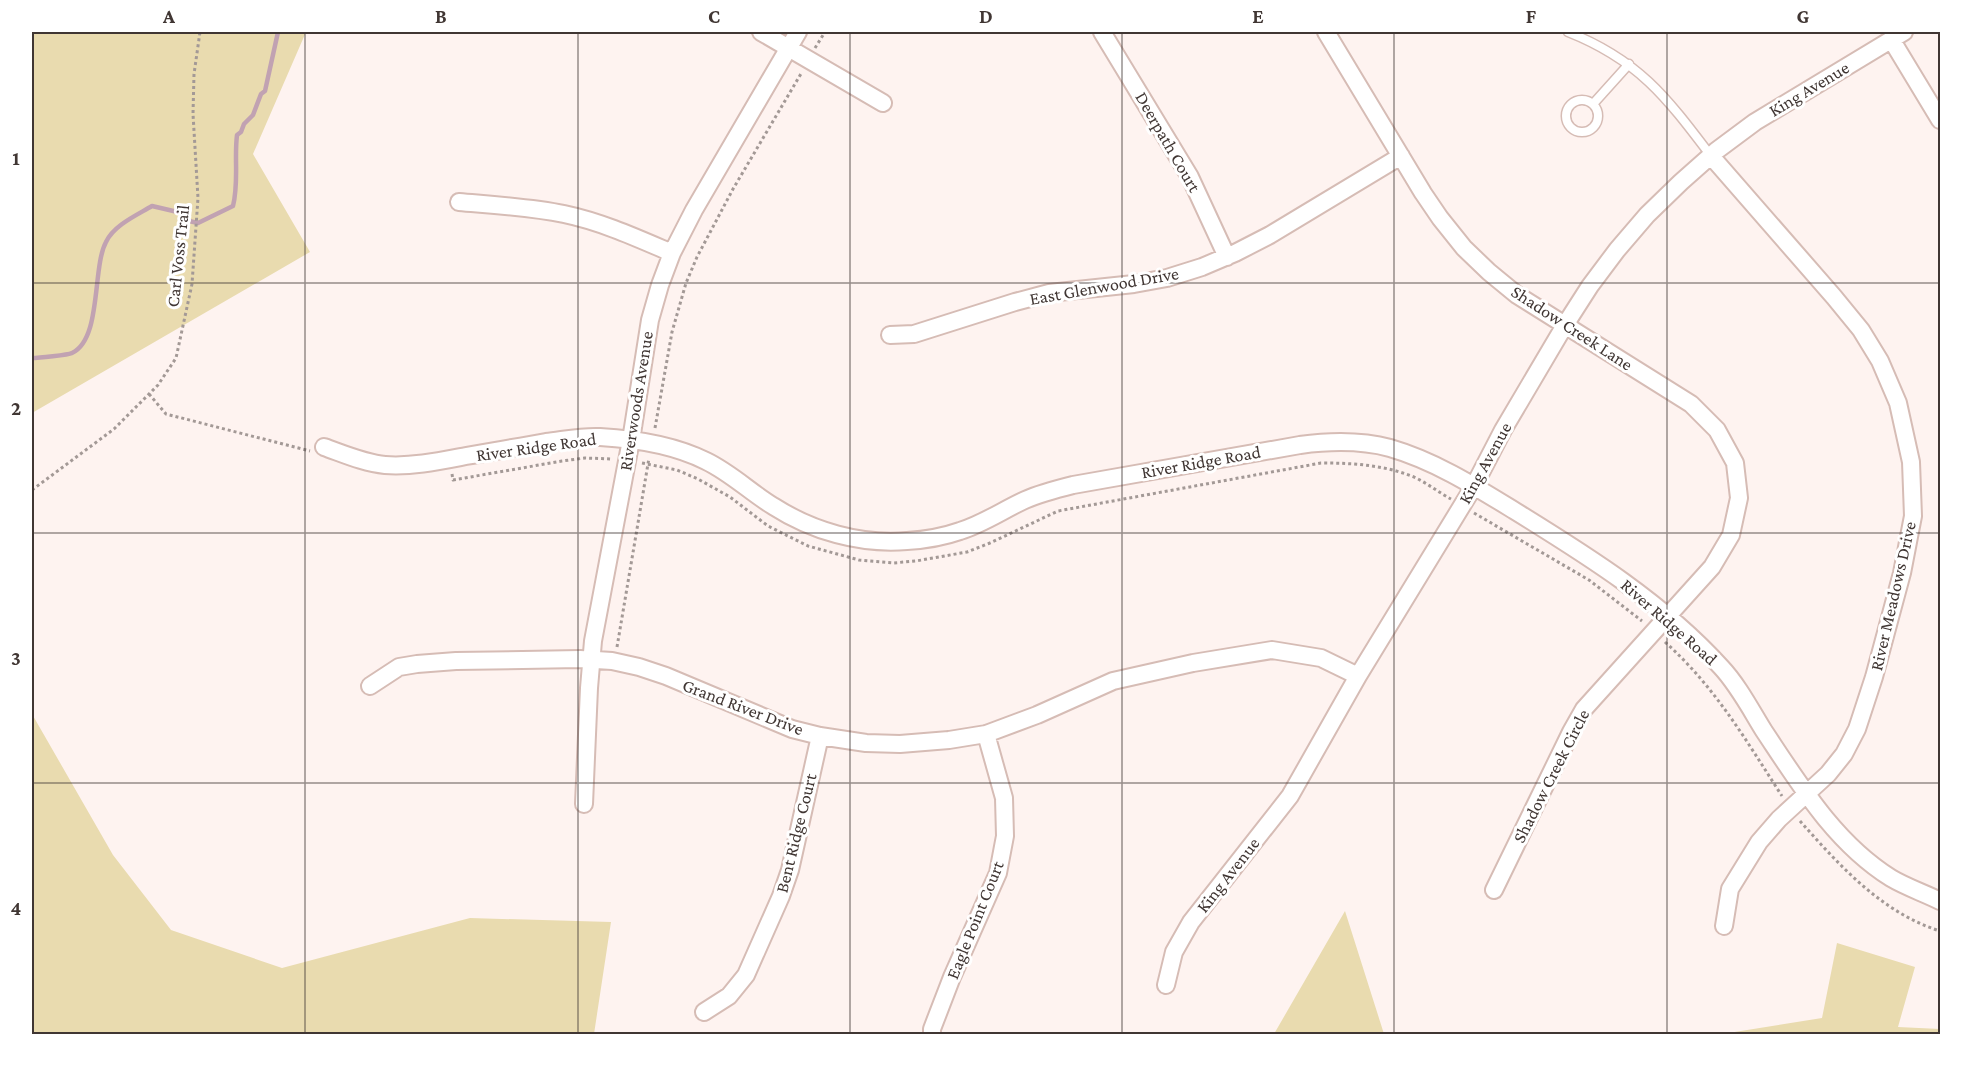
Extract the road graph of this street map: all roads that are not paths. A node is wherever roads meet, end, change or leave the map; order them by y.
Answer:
1 (761, 32) edge
2 (798, 32) edge
3 (1101, 32) edge
4 (1326, 32) edge
5 (1568, 32) edge
6 (1897, 35) edge
7 (789, 47) junction
8 (1629, 64) junction
9 (883, 103) dead end
10 (1593, 104) dead end
11 (1941, 120) edge
12 (1401, 156) junction
13 (1711, 156) junction
14 (459, 202) dead end
15 (672, 253) junction
16 (1227, 257) junction
17 (1564, 325) junction
18 (890, 335) dead end
19 (631, 440) junction
20 (324, 447) dead end
21 (1474, 486) junction
22 (1668, 617) junction
23 (591, 659) junction
24 (1358, 676) junction
25 (370, 686) dead end
26 (986, 734) junction
27 (820, 736) junction
28 (1806, 794) junction
29 (584, 804) dead end
30 (1494, 890) dead end
31 (1941, 900) edge
32 (1724, 926) dead end
33 (1166, 985) dead end
34 (704, 1012) dead end
35 (932, 1035) edge

1 - 7 street
2 - 7 street, Riverwoods Avenue
3 - 16 street, Deerpath Court
4 - 12 street, Shadow Creek Lane
5 - 8 lane
6 - 11 street
6 - 13 street, King Avenue
7 - 9 street
7 - 15 street, Riverwoods Avenue
8 - 10 lane
8 - 13 lane
12 - 16 street, East Glenwood Drive
12 - 17 street, Shadow Creek Lane
13 - 17 street, King Avenue
13 - 28 street, River Meadows Drive
14 - 15 street
15 - 19 street, Riverwoods Avenue
16 - 18 street, East Glenwood Drive
17 - 21 street, King Avenue
17 - 22 street, Shadow Creek Lane
19 - 20 street, River Ridge Road
19 - 21 street, River Ridge Road
19 - 23 street, Riverwoods Avenue
21 - 22 street, River Ridge Road
21 - 24 street, King Avenue
22 - 28 street, River Ridge Road
22 - 30 street, Shadow Creek Circle
23 - 25 street, Grand River Drive
23 - 27 street, Grand River Drive
23 - 29 street, Riverwoods Avenue
24 - 26 street, Grand River Drive
24 - 33 street, King Avenue
26 - 27 street, Grand River Drive
26 - 35 street, Eagle Point Court
27 - 34 street, Bent Ridge Court
28 - 31 street, River Ridge Road
28 - 32 street, River Meadows Drive

